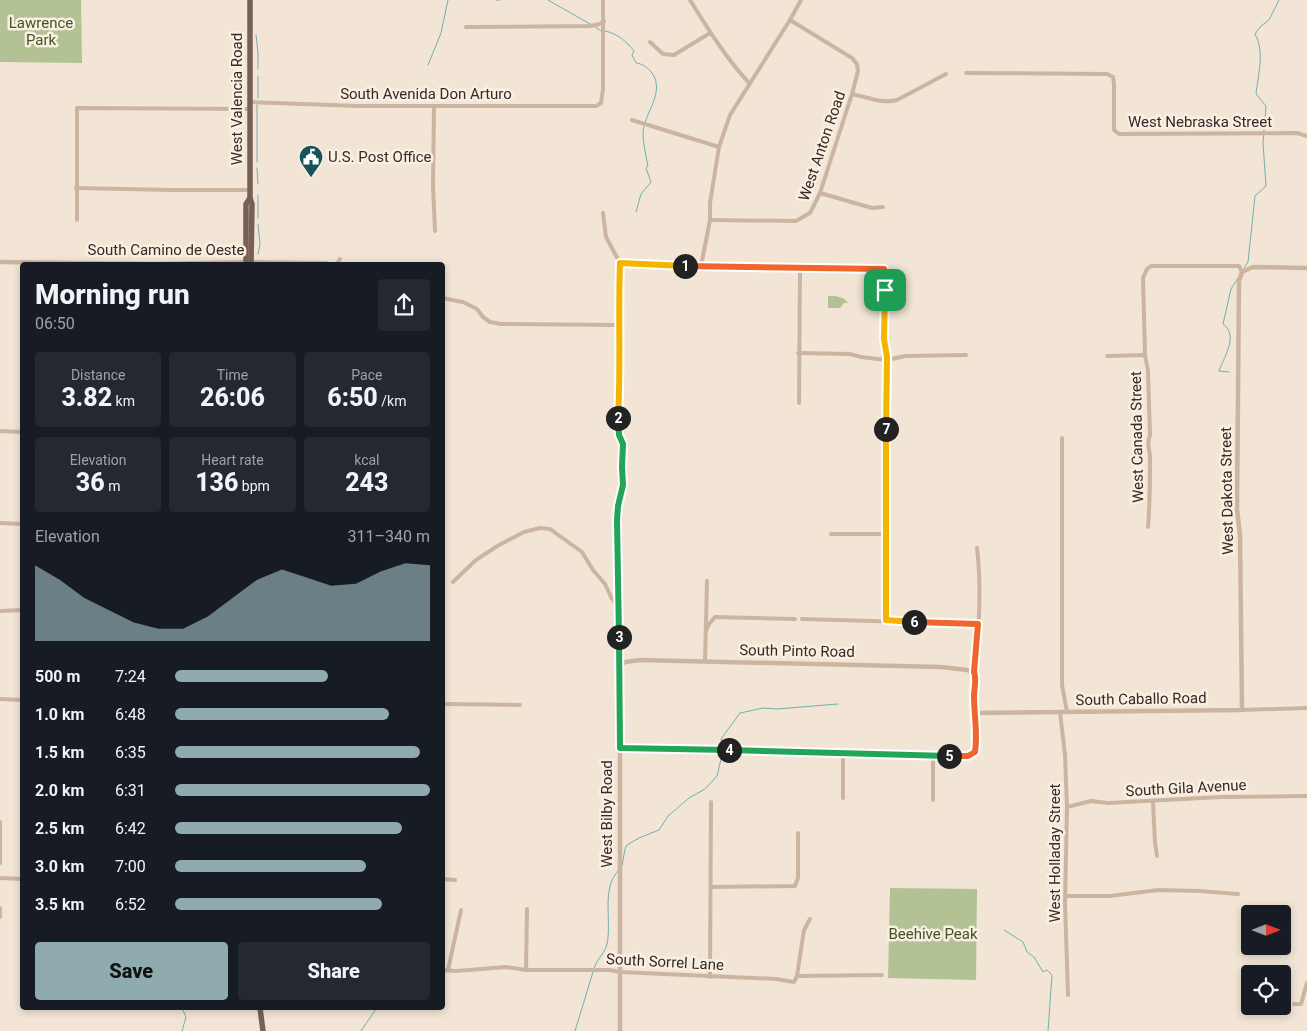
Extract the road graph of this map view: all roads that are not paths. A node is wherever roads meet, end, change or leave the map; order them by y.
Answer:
1 (250, 0) edge
2 (603, 0) edge
3 (690, 0) edge
4 (801, 0) edge
5 (604, 20) junction
6 (790, 20) junction
7 (466, 28) dead end
8 (710, 33) junction
9 (650, 42) dead end
10 (966, 73) dead end
11 (946, 74) dead end
12 (749, 84) junction
13 (852, 94) junction
14 (250, 106) junction
15 (434, 106) junction
16 (632, 120) dead end
17 (1307, 136) edge
18 (719, 147) junction
19 (76, 188) junction
20 (250, 190) junction
21 (820, 194) junction
22 (883, 207) dead end
23 (603, 213) dead end
24 (77, 220) dead end
25 (710, 220) junction
26 (435, 231) dead end
27 (340, 259) dead end
28 (0, 262) edge
29 (20, 262) edge
30 (249, 262) edge
31 (337, 262) edge
32 (620, 263) junction
33 (701, 266) junction
34 (800, 268) junction
35 (1307, 268) edge
36 (1242, 272) junction
37 (445, 299) edge
38 (619, 325) junction
39 (798, 353) junction
40 (966, 355) dead end
41 (1145, 355) junction
42 (1107, 356) dead end
43 (886, 360) junction
44 (799, 403) dead end
45 (0, 431) edge
46 (20, 432) edge
47 (1062, 438) dead end
48 (0, 523) edge
49 (20, 524) edge
50 (1148, 527) dead end
51 (831, 534) dead end
52 (886, 534) junction
53 (978, 548) dead end
54 (707, 581) dead end
55 (453, 582) dead end
56 (619, 607) junction
57 (0, 610) edge
58 (20, 610) edge
59 (795, 619) dead end
60 (802, 619) dead end
61 (886, 620) junction
62 (978, 624) junction
63 (706, 631) junction
64 (705, 661) junction
65 (620, 666) junction
66 (974, 672) junction
67 (0, 699) edge
68 (20, 700) edge
69 (445, 704) edge
70 (450, 704) junction
71 (520, 704) dead end
72 (1307, 708) edge
73 (1242, 710) junction
74 (450, 712) dead end
75 (1060, 712) junction
76 (1067, 712) junction
77 (976, 713) junction
78 (620, 748) junction
79 (843, 754) junction
80 (933, 755) junction
81 (1307, 796) edge
82 (843, 798) dead end
83 (934, 800) dead end
84 (1153, 801) junction
85 (711, 802) dead end
86 (1067, 806) junction
87 (0, 822) edge
88 (798, 833) dead end
89 (1157, 856) dead end
90 (0, 863) edge
91 (0, 878) edge
92 (20, 879) edge
93 (445, 879) edge
94 (455, 880) dead end
95 (712, 887) junction
96 (1238, 894) dead end
97 (1065, 896) junction
98 (0, 908) edge
99 (527, 909) dead end
100 (461, 910) dead end
101 (0, 917) edge
102 (810, 919) dead end
103 (448, 970) joint
104 (526, 970) junction
105 (620, 972) junction
106 (882, 975) dead end
107 (710, 976) junction
108 (797, 976) junction
109 (1307, 983) edge
110 (1068, 995) dead end
111 (1294, 1004) dead end
112 (260, 1010) edge
113 (263, 1031) edge
114 (620, 1031) edge

1 - 14 main road, West Valencia Road
2 - 5 street
3 - 8 street
4 - 6 street
5 - 7 street
5 - 15 street, South Avenida Don Arturo
6 - 12 street
6 - 13 street, West Anton Road
8 - 9 street
8 - 12 street
10 - 17 street, West Nebraska Street
11 - 13 street
12 - 18 street
13 - 21 street, West Anton Road
14 - 15 street, South Avenida Don Arturo
14 - 19 street, South Avenida Don Arturo
14 - 20 main road, West Valencia Road
15 - 26 street
16 - 18 street
18 - 25 street
19 - 20 street
19 - 24 street
20 - 30 main road, West Valencia Road
21 - 22 street
21 - 25 street, West Anton Road
23 - 32 street, West Bilby Road
25 - 33 street
27 - 31 street
28 - 29 street, South Camino de Oeste
32 - 33 street
32 - 38 street, West Bilby Road
33 - 34 street
34 - 39 street
34 - 43 street
35 - 36 street
36 - 41 street
36 - 73 street, West Dakota Street
37 - 38 street
38 - 56 street, West Bilby Road
39 - 43 street
39 - 44 street
40 - 43 street
41 - 42 street, West Canada Street
41 - 50 street, West Canada Street
43 - 52 street
45 - 46 street
47 - 76 street
48 - 49 street
51 - 52 street
52 - 61 street
53 - 62 street
54 - 63 street
55 - 56 street
56 - 65 street, West Bilby Road
57 - 58 street
59 - 63 street
60 - 61 street
61 - 62 street
62 - 66 street
63 - 64 street
64 - 65 street, South Pinto Road
64 - 66 street, South Pinto Road
65 - 78 street, West Bilby Road
66 - 77 street
67 - 68 street
69 - 70 street
70 - 71 street
70 - 74 street
72 - 73 street, South Caballo Road
73 - 76 street, South Caballo Road
75 - 76 street, South Caballo Road
75 - 77 street, South Caballo Road
75 - 86 street, West Holladay Street
77 - 80 street
78 - 79 street
78 - 105 street, West Bilby Road
79 - 80 street
79 - 82 street
80 - 83 street
81 - 84 street, South Gila Avenue
84 - 86 street, South Gila Avenue
84 - 89 street
85 - 95 street
86 - 97 street, West Holladay Street
87 - 90 street
88 - 95 street
91 - 92 street
93 - 94 street
95 - 107 street
96 - 97 street
97 - 110 street, West Holladay Street
98 - 101 street
99 - 104 street
100 - 103 street
102 - 108 street
103 - 104 street, South Sorrel Lane
104 - 105 street, South Sorrel Lane
105 - 107 street, South Sorrel Lane
105 - 114 street, West Bilby Road
106 - 108 street, South Sorrel Lane
107 - 108 street, South Sorrel Lane
109 - 111 street
112 - 113 main road

